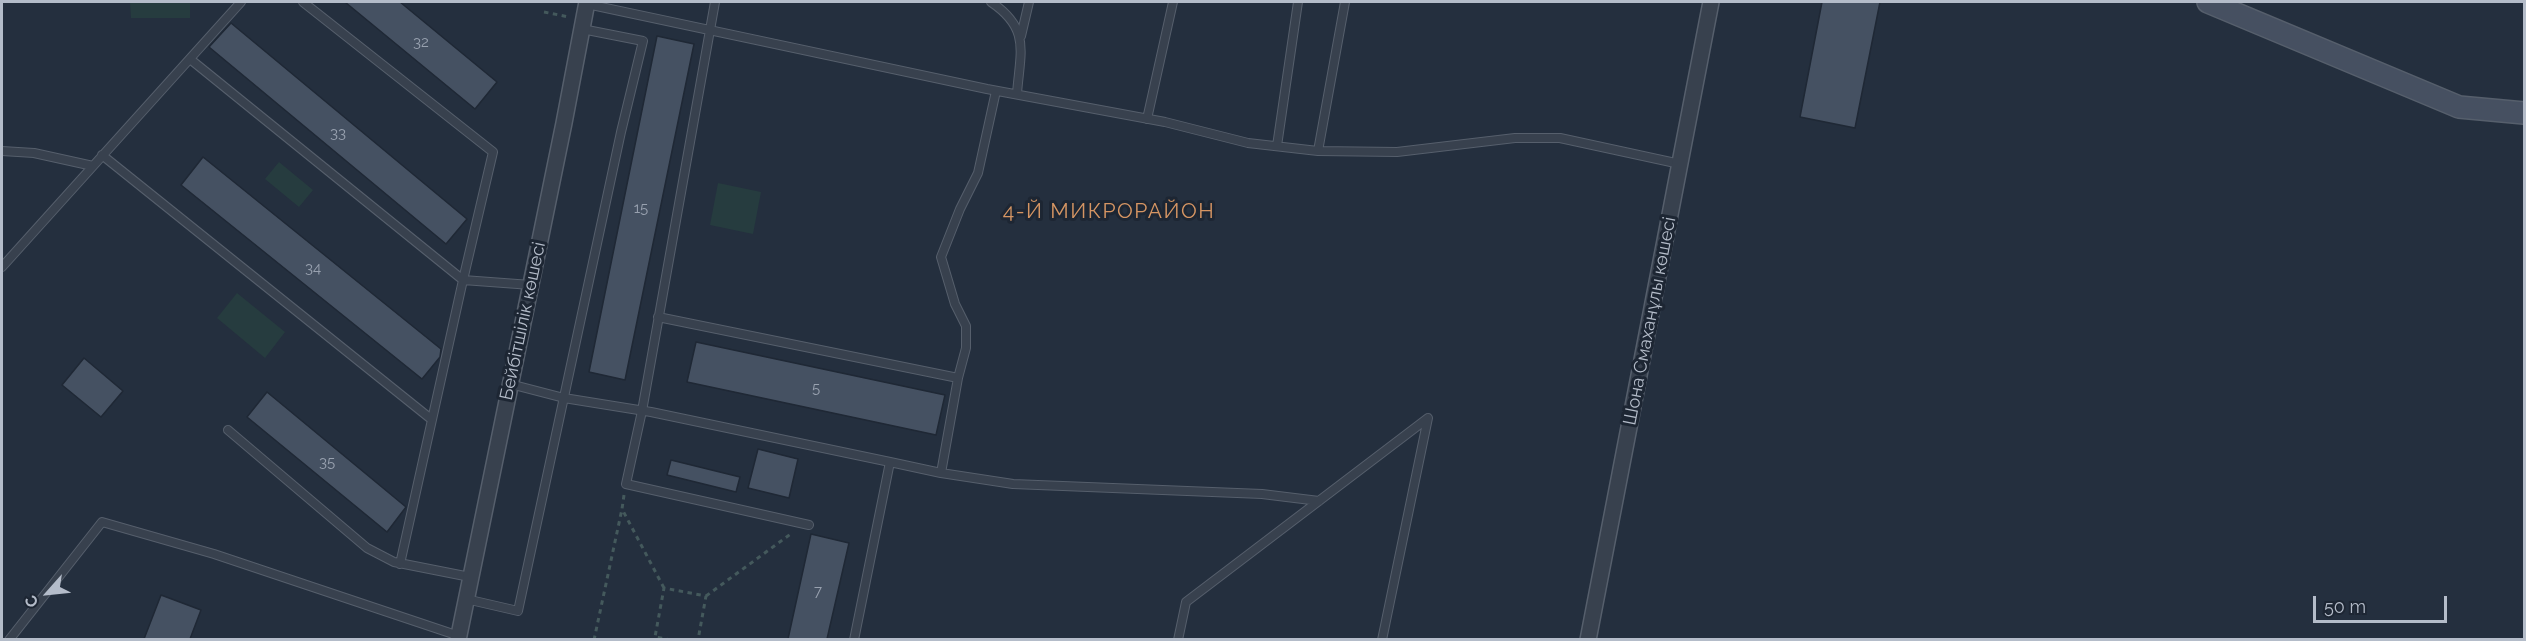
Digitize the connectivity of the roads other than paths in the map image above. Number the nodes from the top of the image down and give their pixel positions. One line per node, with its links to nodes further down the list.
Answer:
1 (242, 2): 15 (lane)
2 (303, 2): 27 (lane)
3 (715, 2): 13 (lane)
4 (991, 2): 14 (lane)
5 (1029, 2): 14 (lane)
6 (1173, 2): 19 (lane)
7 (1298, 2): 20 (lane)
8 (1345, 2): 22 (lane)
9 (1711, 2): 24 (street, Шона Смаханұлы көшесі)
10 (2208, 2): 18 (main road)
11 (587, 3): 12 (street, Бейбітшілік көшесі); 13 (lane)
12 (582, 29): 28 (street, Бейбітшілік көшесі); 32 (lane)
13 (710, 30): 16 (lane); 29 (lane)
14 (1021, 36): 17 (lane)
15 (190, 59): 23 (lane); 27 (lane)
16 (996, 91): 17 (lane); 30 (lane)
17 (1017, 94): 19 (lane)
18 (2524, 113)
19 (1147, 119): 20 (lane)
20 (1277, 146): 22 (lane)
21 (2, 151): 25 (lane)
22 (1318, 151): 24 (lane)
23 (102, 155): 25 (lane); 34 (lane)
24 (1680, 164): 48 (street, Шона Смаханұлы көшесі)
25 (93, 166): 26 (lane)
26 (2, 267)
27 (463, 280): 28 (lane); 34 (lane)
28 (531, 285): 31 (street, Бейбітшілік көшесі)
29 (658, 317): 30 (lane); 33 (lane)
30 (958, 378): 37 (lane)
31 (510, 384): 32 (lane); 41 (street, Бейбітшілік көшесі)
32 (564, 398): 33 (lane); 42 (lane)
33 (642, 411): 36 (lane); 39 (lane)
34 (431, 419): 40 (lane)
35 (228, 430): 40 (lane)
36 (890, 462): 37 (lane); 45 (lane)
37 (941, 473): 38 (lane)
38 (1319, 501): 46 (lane); 47 (lane)
39 (809, 525)
40 (400, 564): 41 (lane)
41 (470, 577): 42 (street, Бейбітшілік көшесі)
42 (466, 599): 43 (street, Бейбітшілік көшесі)
43 (458, 638): 44 (lane)
44 (9, 639)
45 (854, 639)
46 (1178, 639)
47 (1382, 639)
48 (1588, 639)

